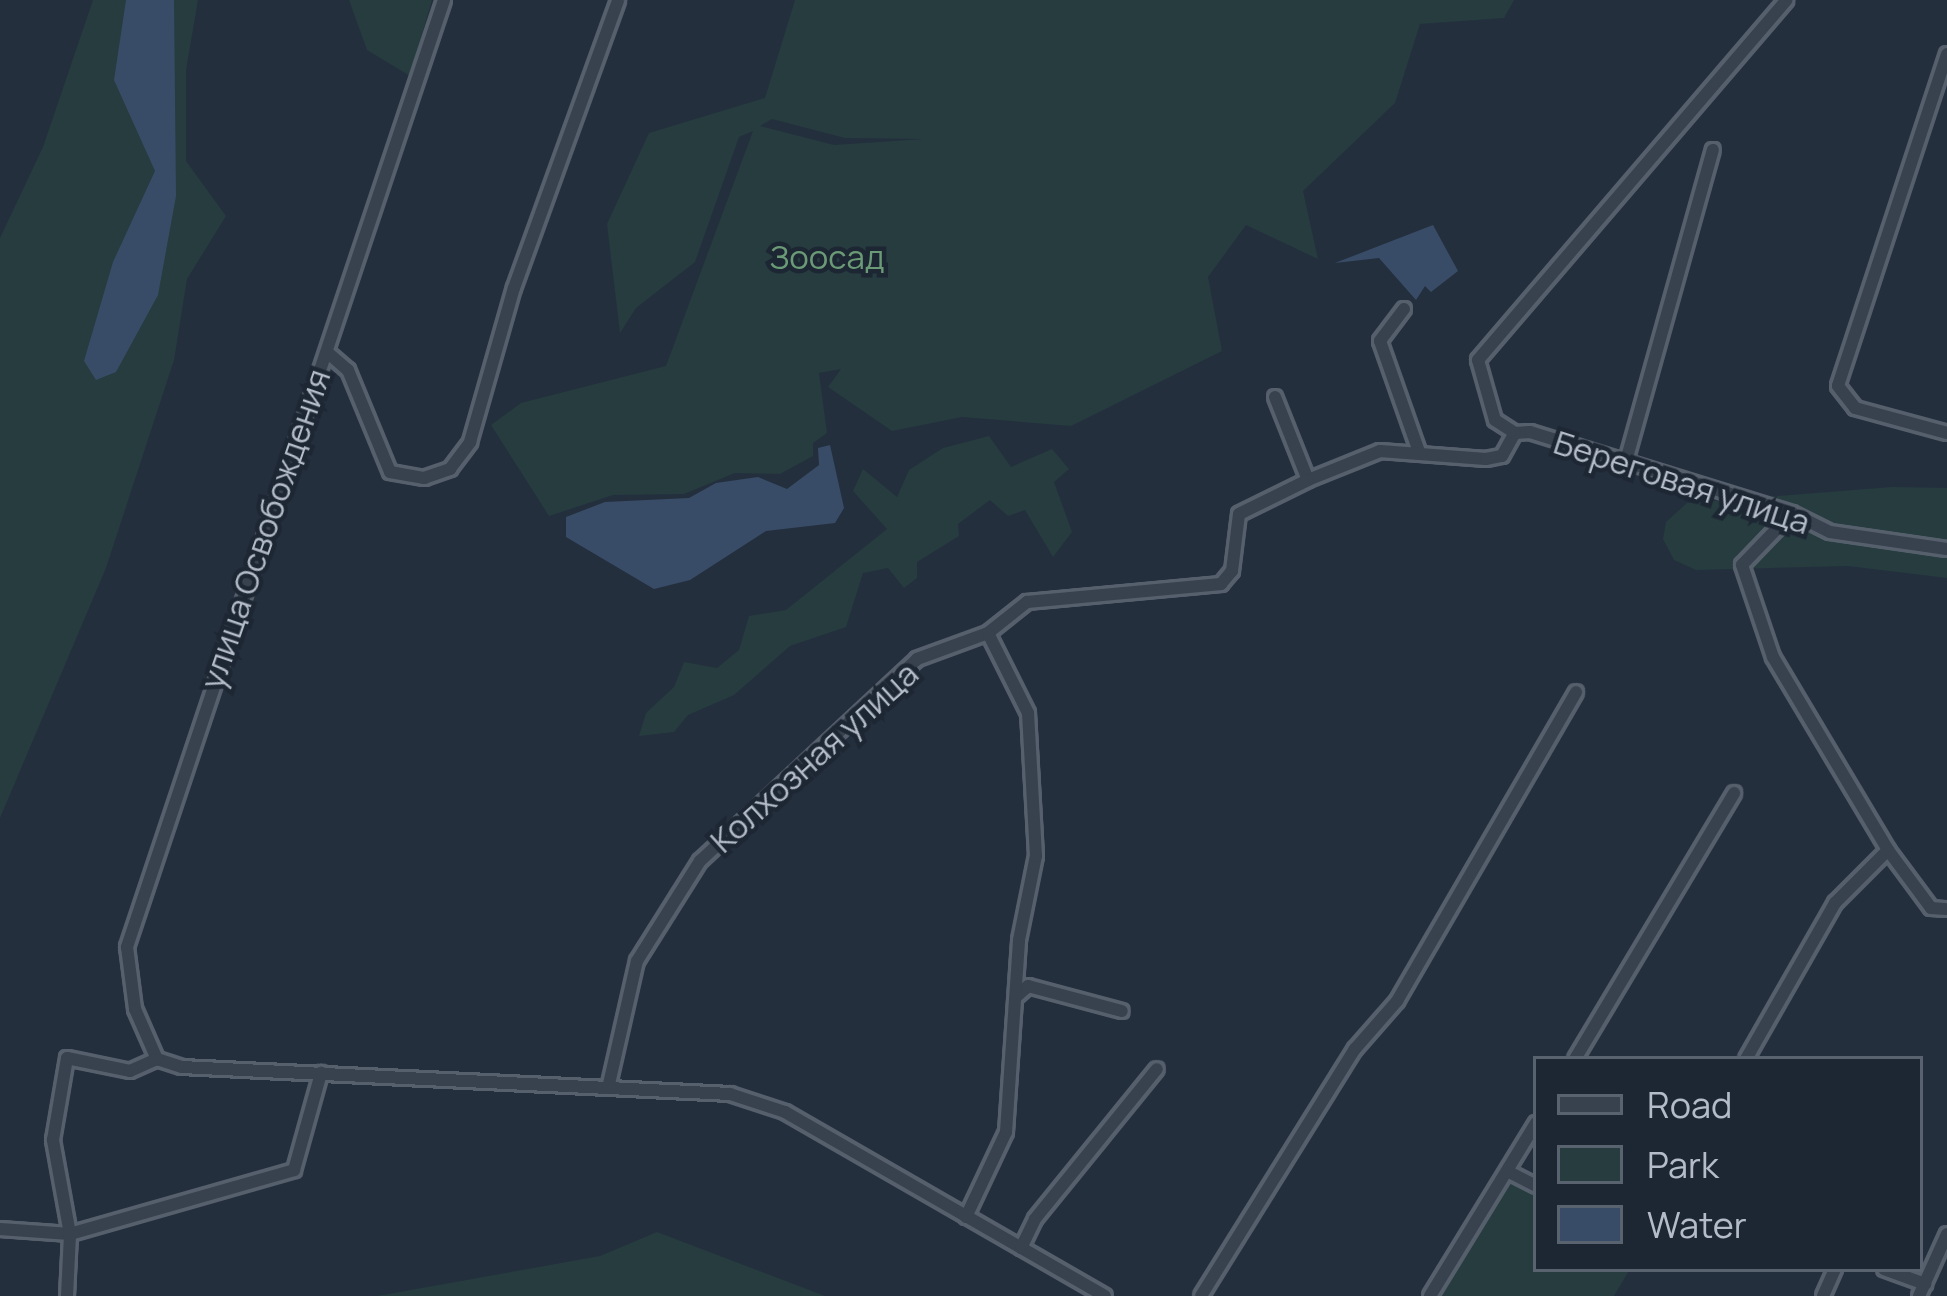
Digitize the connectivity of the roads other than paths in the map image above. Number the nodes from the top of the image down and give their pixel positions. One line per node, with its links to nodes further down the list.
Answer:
1 (444, 0): 7 (street, улица Освобождения)
2 (618, 0): 7 (street)
3 (1787, 0): 9 (street)
4 (1947, 53): 10 (street)
5 (1713, 150): 12 (street)
6 (1404, 309): 11 (street)
7 (327, 352): 25 (street, улица Освобождения)
8 (1275, 397): 13 (street)
9 (1515, 433): 11 (street, Береговая улица); 12 (street, Береговая улица)
10 (1947, 433)
11 (1419, 452): 13 (street, Береговая улица)
12 (1626, 460): 14 (street, Береговая улица)
13 (1308, 479): 16 (street, Колхозная улица)
14 (1792, 513): 15 (street, Береговая улица); 19 (street)
15 (1947, 549)
16 (988, 633): 21 (street); 28 (street, Колхозная улица)
17 (1576, 692): 41 (street)
18 (1734, 793): 23 (street)
19 (1888, 850): 20 (street); 24 (street)
20 (1947, 910)
21 (1017, 996): 22 (street); 32 (street)
22 (1122, 1011)
23 (1577, 1056)
24 (1748, 1056)
25 (157, 1059): 27 (street); 34 (street)
26 (1157, 1069): 36 (street)
27 (321, 1073): 28 (street); 34 (street)
28 (609, 1084): 32 (street)
29 (1533, 1128): 30 (street)
30 (1507, 1171): 31 (street); 42 (street)
31 (1533, 1184)
32 (966, 1217): 36 (street)
33 (0, 1229): 34 (street)
34 (70, 1234): 39 (street)
35 (1947, 1234): 38 (street)
36 (1021, 1248): 40 (street)
37 (1889, 1272): 38 (street)
38 (1922, 1290)
39 (67, 1296)
40 (1105, 1296)
41 (1201, 1296)
42 (1430, 1296)

